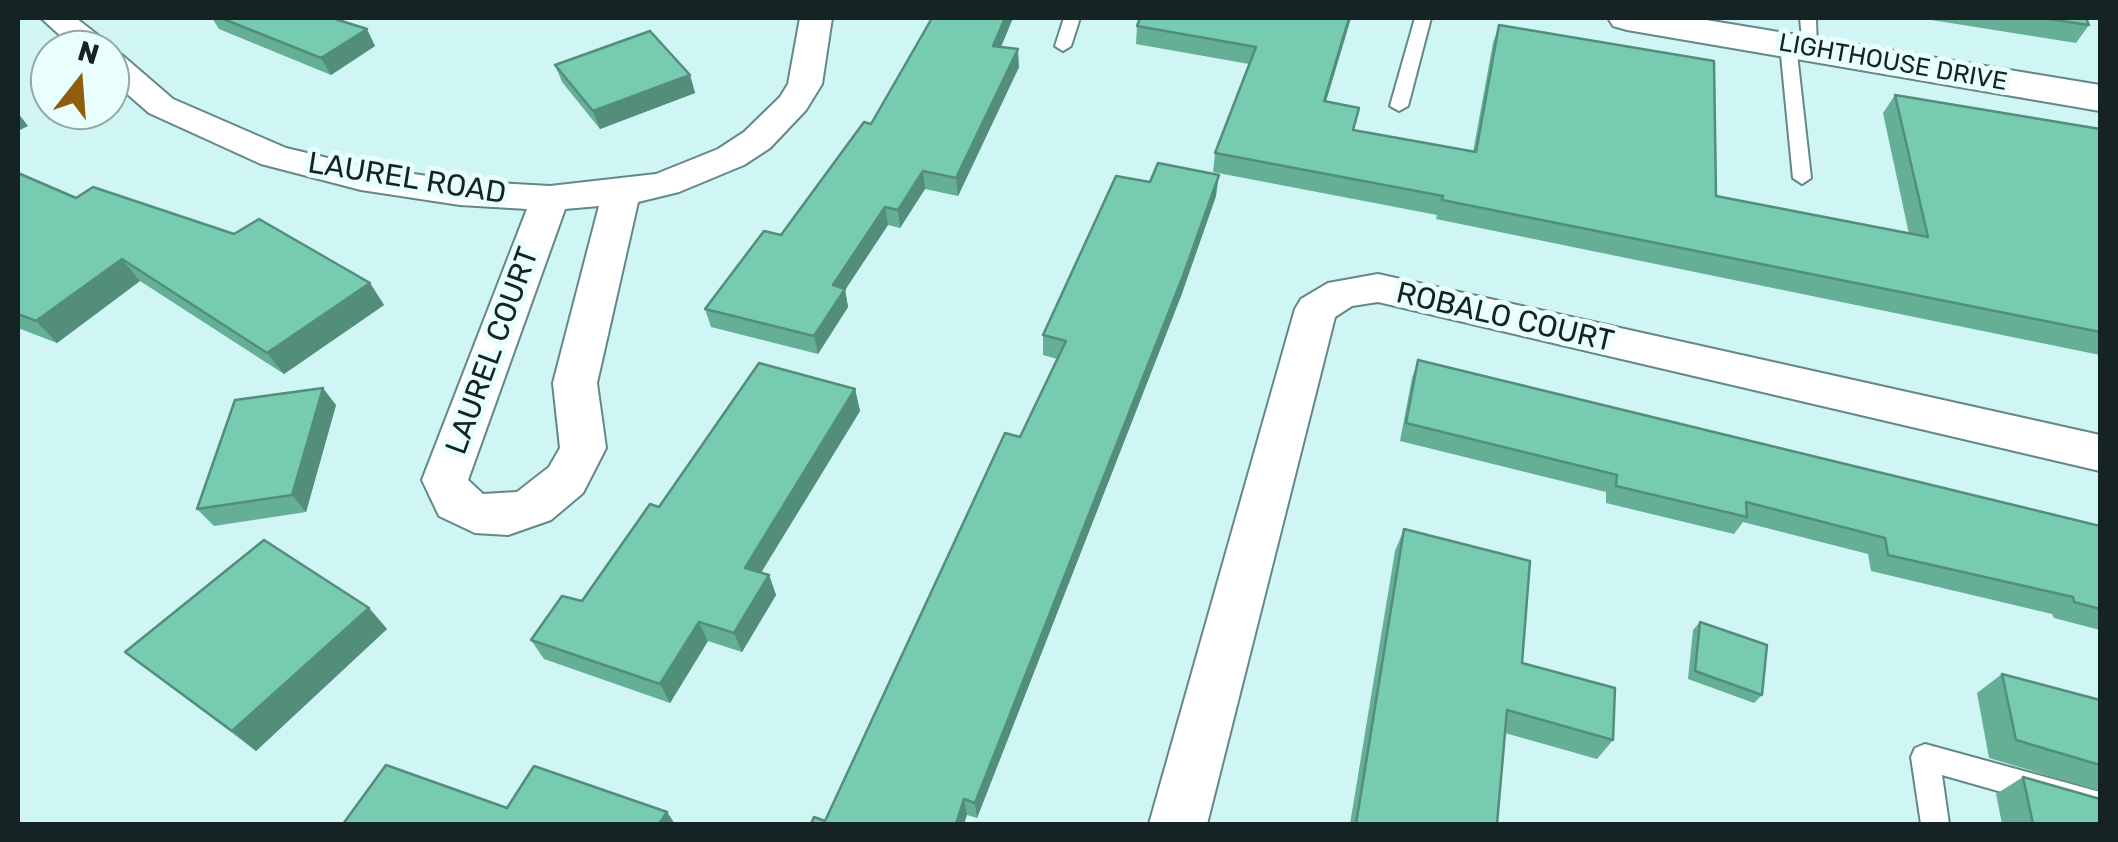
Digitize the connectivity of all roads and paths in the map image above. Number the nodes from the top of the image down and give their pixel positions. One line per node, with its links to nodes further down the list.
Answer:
1 (816, 18): 11 (street, LAUREL ROAD)
2 (1072, 18): 6 (lane)
3 (1423, 18): 9 (lane)
4 (1626, 18): 5 (street, LIGHTHOUSE DRIVE)
5 (1802, 37): 8 (street, LIGHTHOUSE DRIVE); 10 (lane)
6 (1063, 46)
7 (130, 79): 12 (street, LAUREL ROAD)
8 (2100, 98)
9 (1399, 106)
10 (1802, 178)
11 (620, 193): 12 (street, LAUREL ROAD); 12 (street, LAUREL COURT)
12 (550, 198)
13 (2100, 454): 15 (street, ROBALO COURT)
14 (2100, 806): 16 (lane)
15 (1178, 824)
16 (1935, 824)

